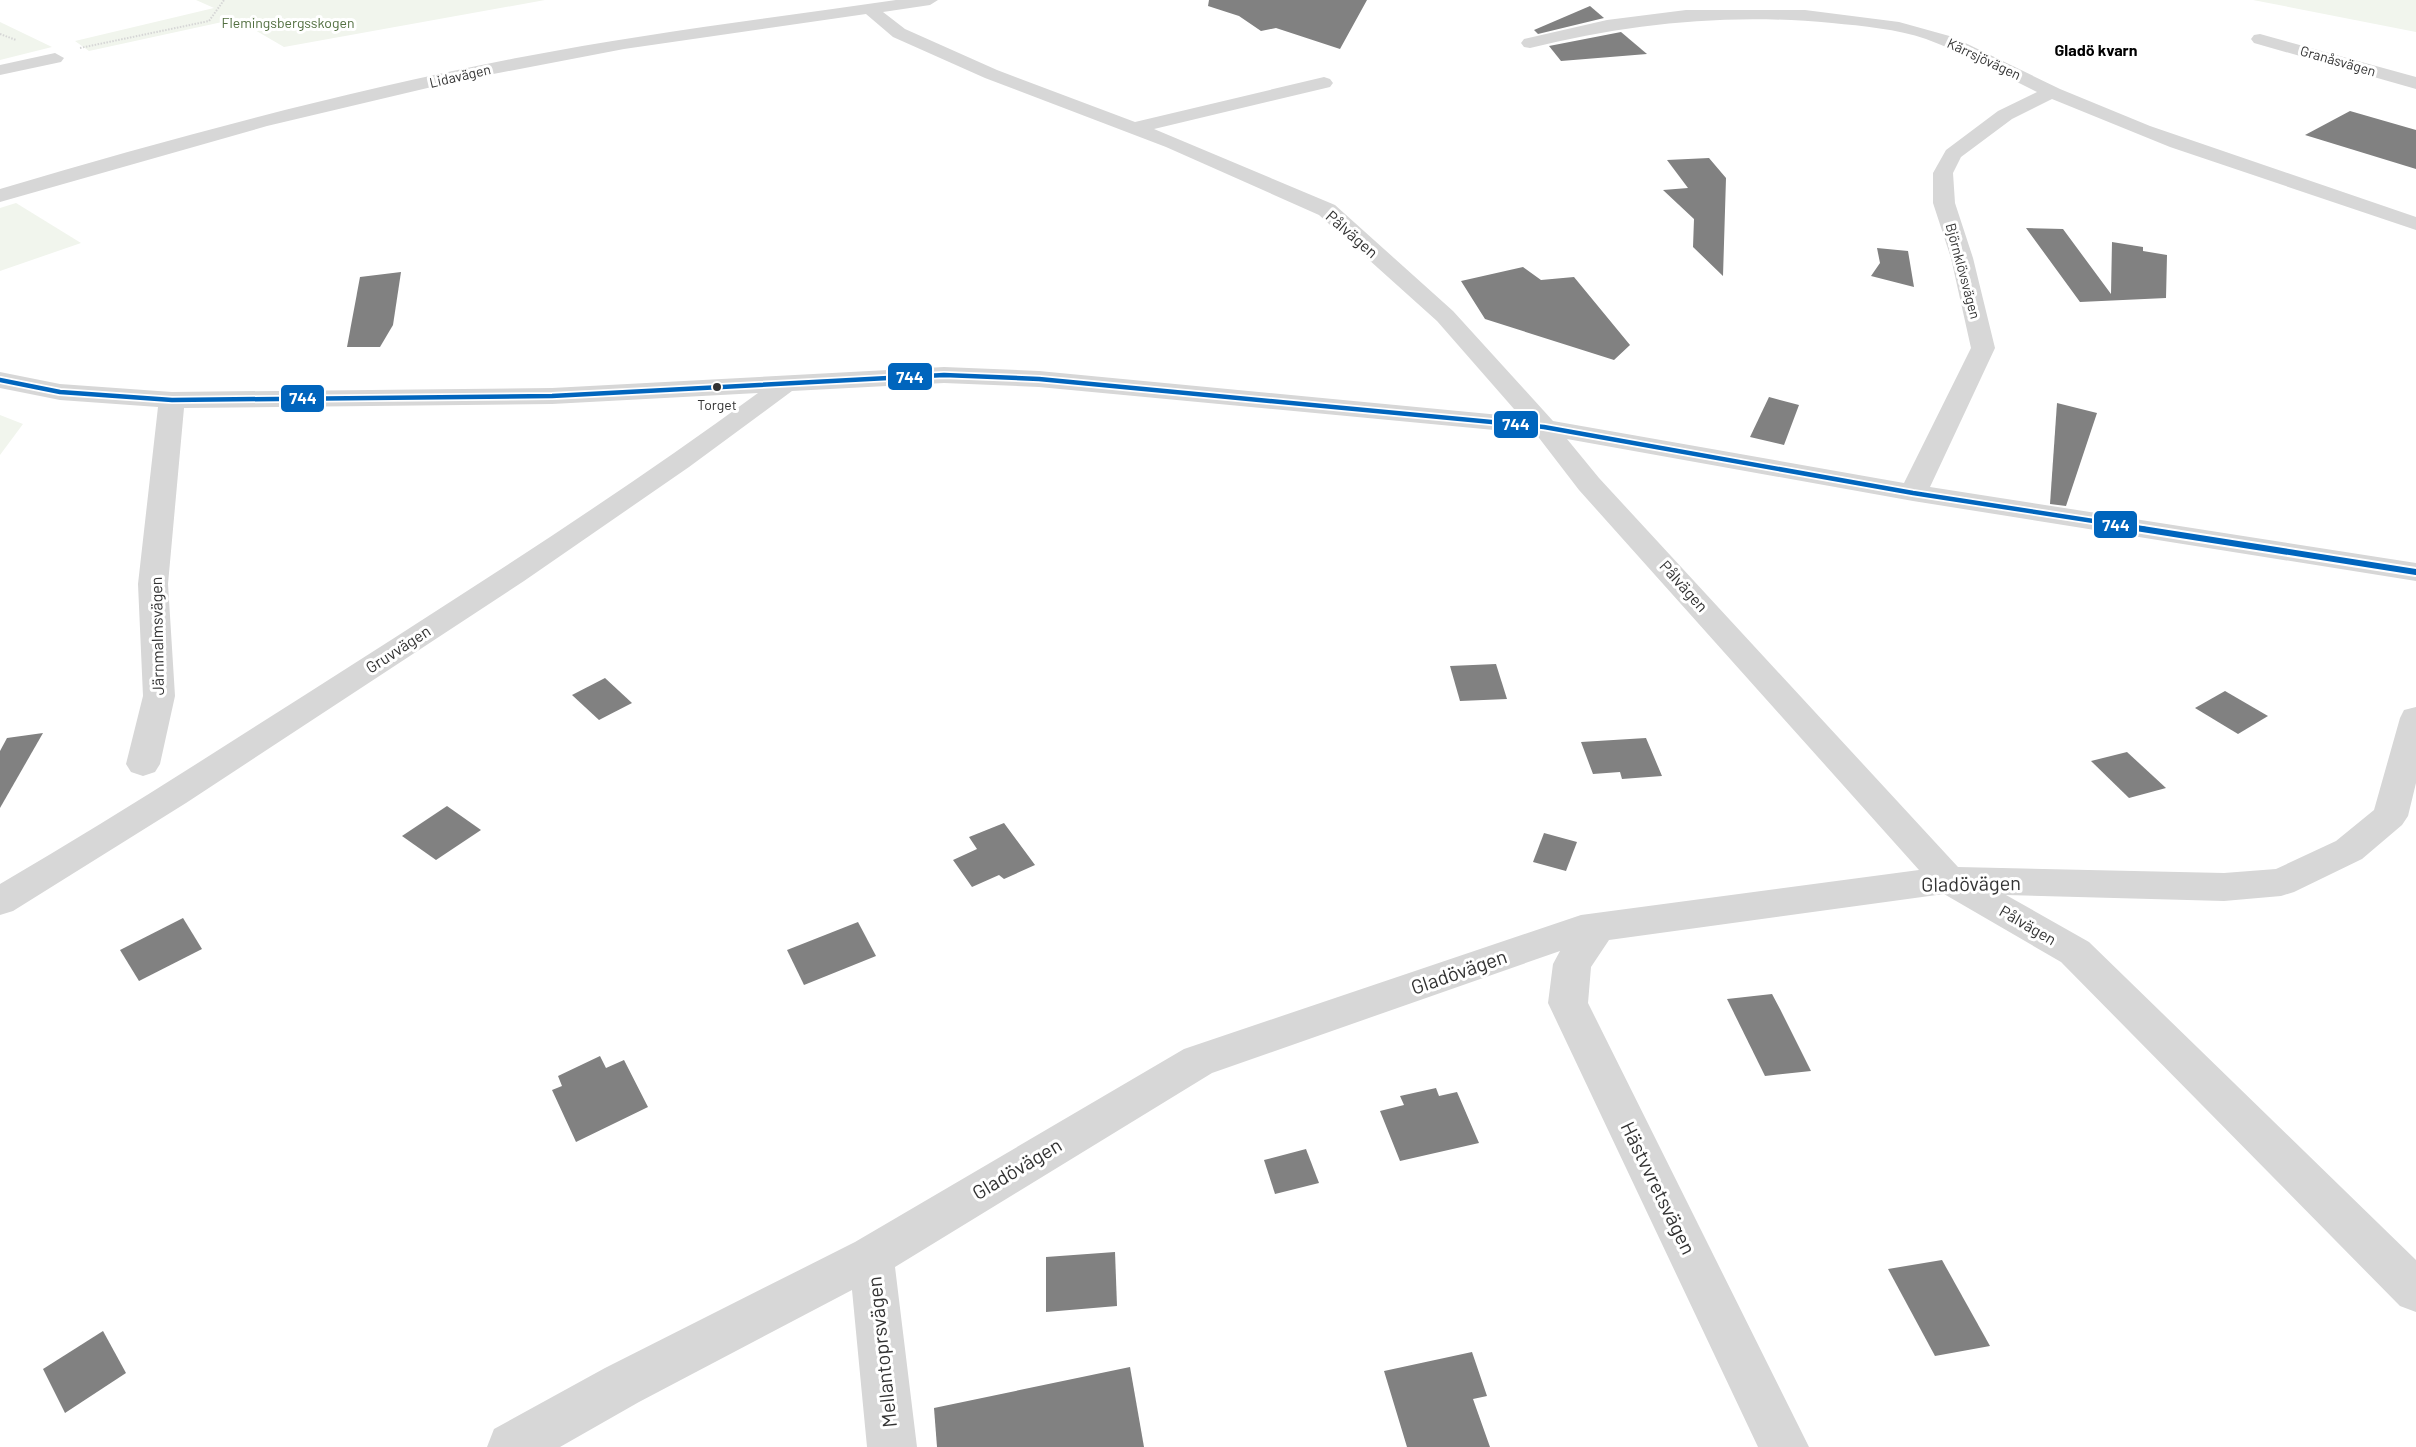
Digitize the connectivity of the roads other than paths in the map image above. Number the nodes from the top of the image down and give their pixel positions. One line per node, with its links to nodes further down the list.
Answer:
1 (930, 0): 2 (street, Lidavägen)
2 (870, 9): 10 (street, Pålvägen); 11 (street, Lidavägen)
3 (2260, 39): 8 (street, Granåsvägen)
4 (1530, 43): 9 (street, Kärrsjövägen)
5 (48, 54): 6 (street)
6 (0, 70)
7 (1324, 83): 10 (street)
8 (2416, 83)
9 (2052, 92): 12 (street, Kärrsjövägen); 17 (street, Björnklövsvägen)
10 (1136, 128): 16 (street, Pålvägen)
11 (0, 196)
12 (2416, 224)
13 (0, 380): 15 (street)
14 (788, 382): 15 (street); 16 (street); 22 (street, Gruvvägen)
15 (172, 400): 20 (street, Järnmalmsvägen)
16 (1544, 427): 17 (street); 21 (street, Pålvägen)
17 (1913, 493): 18 (street)
18 (2416, 572)
19 (2416, 718): 21 (street, Gladövägen)
20 (143, 764)
21 (1948, 880): 23 (street, Gladövägen); 25 (street, Pålvägen)
22 (0, 901)
23 (1596, 929): 24 (street, Gladövägen); 28 (street, Hästvvretsvägen)
24 (871, 1257): 26 (street, Gladövägen); 27 (street, Mellantoprsvägen)
25 (2416, 1291)
26 (512, 1447)
27 (892, 1447)
28 (1784, 1447)

